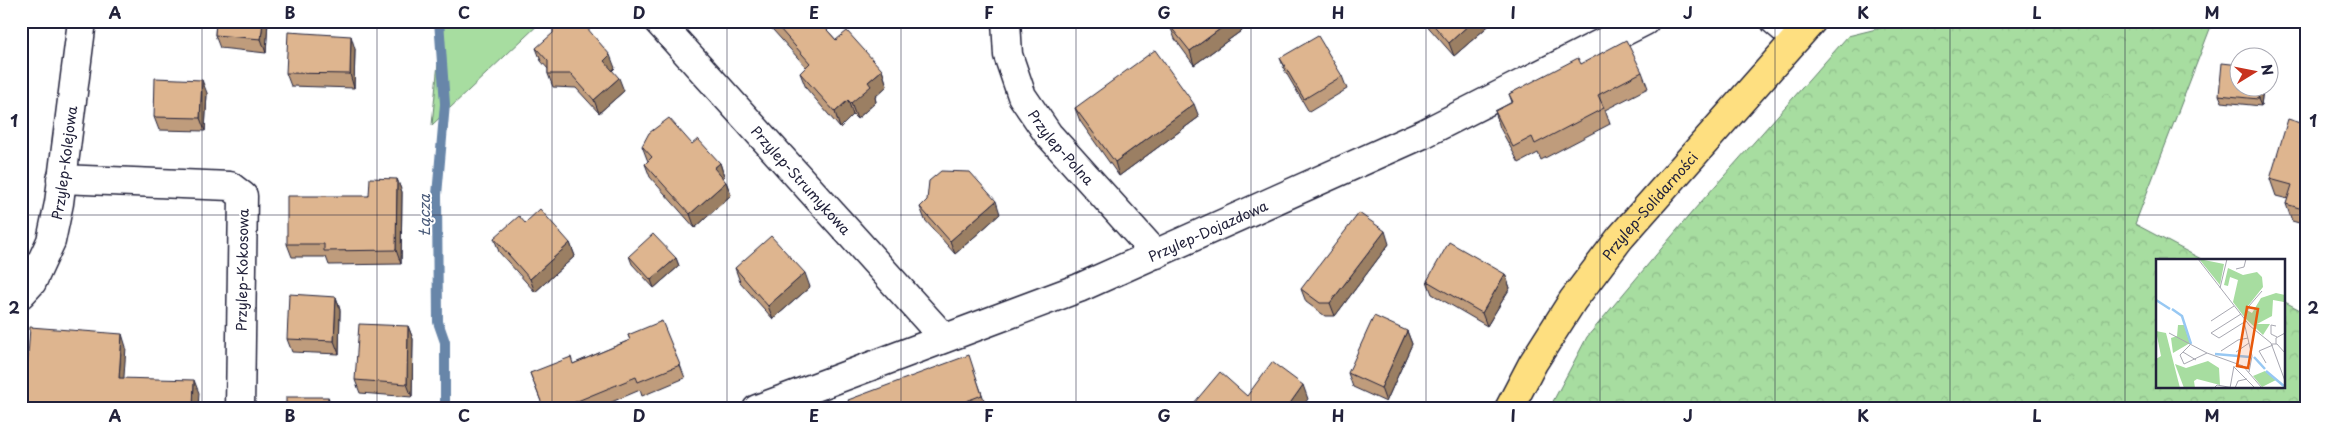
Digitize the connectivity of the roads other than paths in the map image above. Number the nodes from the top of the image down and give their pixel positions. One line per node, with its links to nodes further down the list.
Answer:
1 (82, 21): 7 (street, Przylep-Kolejowa)
2 (658, 21): 10 (street, Przylep-Strumykowa)
3 (1006, 21): 8 (street, Przylep-Polna)
4 (1646, 21): 8 (street, Przylep-Dojazdowa)
5 (1775, 21): 6 (street)
6 (1804, 30): 13 (main road, Przylep-Solidarności)
7 (61, 179): 9 (street, Przylep-Kolejowa); 11 (street, Przylep-Kokosowa)
8 (1156, 254): 10 (street, Przylep-Dojazdowa)
9 (21, 294)
10 (944, 338): 12 (street, Przylep-Dojazdowa)
11 (240, 409)
12 (757, 409)
13 (1509, 409)

